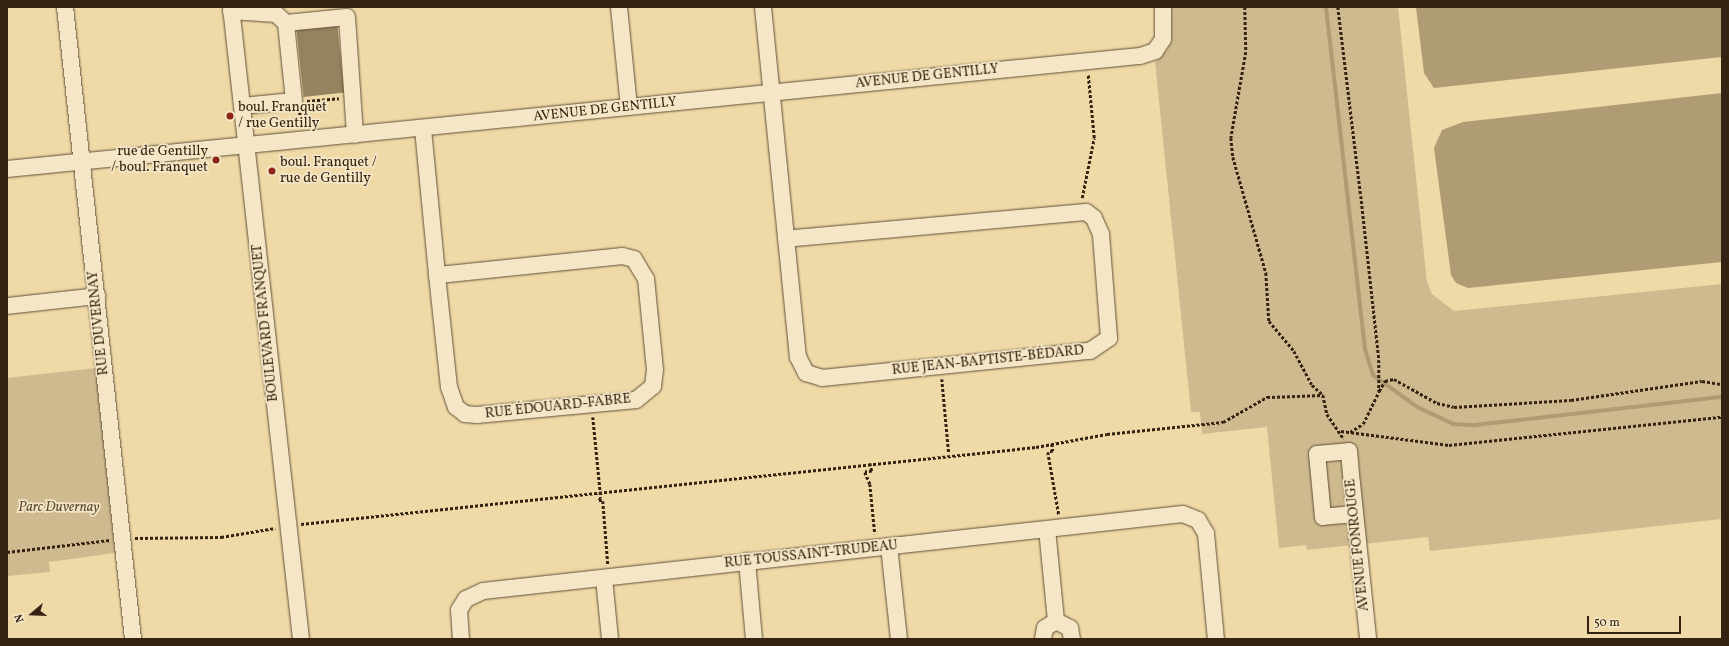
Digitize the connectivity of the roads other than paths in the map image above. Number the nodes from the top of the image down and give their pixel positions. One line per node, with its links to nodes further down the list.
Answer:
1 (65, 7): 13 (street, RUE DUVERNAY)
2 (619, 7): 9 (street)
3 (764, 7): 7 (street, RUE JEAN-BAPTISTE-BÉDARD)
4 (1163, 7): 7 (street, AVENUE DE GENTILLY)
5 (243, 9): 6 (street); 8 (street, BOULEVARD FRANQUET); 12 (street, BOULEVARD FRANQUET)
6 (286, 23): 8 (street); 11 (street)
7 (772, 92): 9 (street, AVENUE DE GENTILLY); 15 (street, RUE JEAN-BAPTISTE-BÉDARD)
8 (252, 105): 12 (street, BOULEVARD FRANQUET)
9 (629, 107): 10 (street, AVENUE DE GENTILLY)
10 (423, 128): 11 (street, AVENUE DE GENTILLY); 16 (street, RUE ÉDOUARD-FABRE)
11 (354, 135): 12 (street, AVENUE DE GENTILLY)
12 (251, 145): 13 (street, AVENUE DE GENTILLY); 26 (street, BOULEVARD FRANQUET); 27 (street, BOULEVARD FRANQUET)
13 (82, 161): 14 (street, AVENUE DE GENTILLY); 17 (street, RUE DUVERNAY)
14 (7, 169)
15 (786, 239): 15 (street, RUE JEAN-BAPTISTE-BÉDARD)
16 (437, 274): 16 (street, RUE ÉDOUARD-FABRE)
17 (97, 296): 18 (street); 25 (street, RUE DUVERNAY)
18 (7, 306)
19 (1355, 514): 19 (street, AVENUE FONROUGE); 35 (street, AVENUE FONROUGE)
20 (1047, 529): 21 (street, RUE TOUSSAINT-TRUDEAU); 24 (street); 34 (street, RUE TOUSSAINT-TRUDEAU)
21 (889, 546): 22 (street, RUE TOUSSAINT-TRUDEAU); 31 (street)
22 (747, 561): 23 (street, RUE TOUSSAINT-TRUDEAU); 30 (street)
23 (606, 573): 28 (street, RUE TOUSSAINT-TRUDEAU); 29 (street)
24 (1056, 621): 32 (street); 33 (street)
25 (133, 639)
26 (301, 639)
27 (310, 639)
28 (461, 639)
29 (610, 639)
30 (754, 639)
31 (899, 639)
32 (1043, 639)
33 (1072, 639)
34 (1216, 639)
35 (1368, 639)

